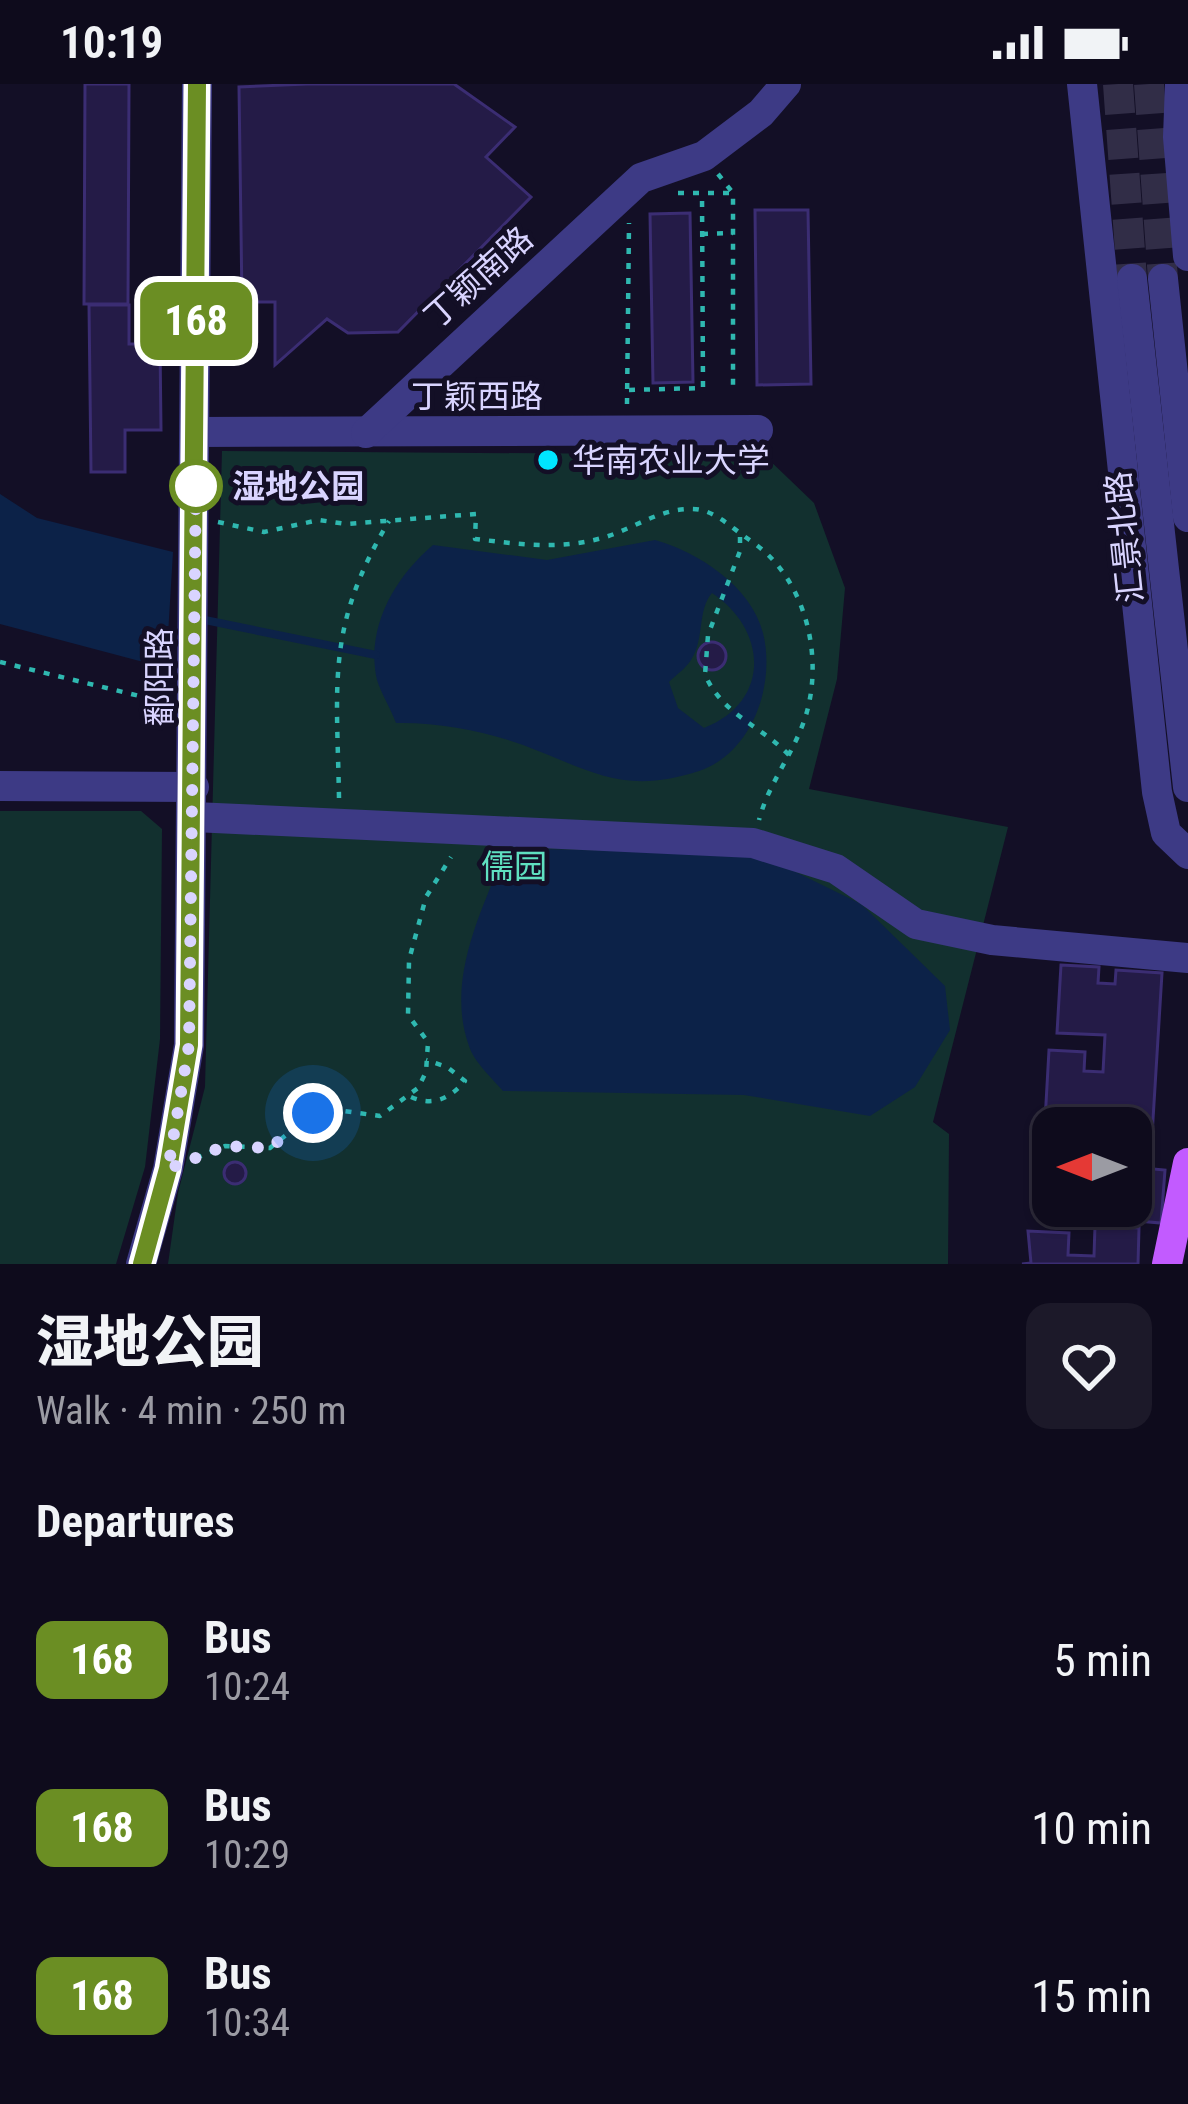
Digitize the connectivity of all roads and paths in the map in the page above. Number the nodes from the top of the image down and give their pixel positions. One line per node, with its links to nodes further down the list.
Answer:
1 (197, 84): 14 (street, 鄱阳路)
2 (786, 84): 16 (street, 丁颖南路)
3 (1082, 84): 31 (street)
4 (1180, 84): 10 (street)
5 (669, 193): 6 (path)
6 (702, 193): 8 (path); 9 (path)
7 (642, 213): 12 (path)
8 (733, 233): 9 (path); 11 (path)
9 (702, 234): 12 (path)
10 (1188, 256)
11 (733, 386)
12 (629, 390): 15 (path)
13 (758, 430): 15 (street, 丁颖西路)
14 (196, 431): 16 (street, 丁颖西路); 19 (street, 鄱阳路)
15 (623, 431): 16 (street, 丁颖西路)
16 (366, 433)
17 (1188, 517): 26 (street, 汇景北路)
18 (388, 521): 19 (path); 20 (path); 28 (path)
19 (196, 526): 22 (street, 鄱阳路)
20 (740, 534): 23 (path); 23 (path)
21 (0, 662): 22 (path)
22 (194, 710): 27 (street, 鄱阳路)
23 (789, 755): 30 (path)
24 (0, 768): 27 (street)
25 (0, 786): 27 (street)
26 (1188, 787)
27 (194, 791): 28 (street); 36 (street, 鄱阳路)
28 (343, 824): 29 (street)
29 (472, 831): 30 (street); 33 (path)
30 (753, 843): 32 (street)
31 (1188, 854)
32 (1188, 958)
33 (425, 1060): 34 (path); 34 (path)
34 (411, 1097): 36 (path)
35 (1188, 1163): 38 (main road)
36 (168, 1169): 37 (street, 鄱阳路)
37 (142, 1264)
38 (1167, 1264)

